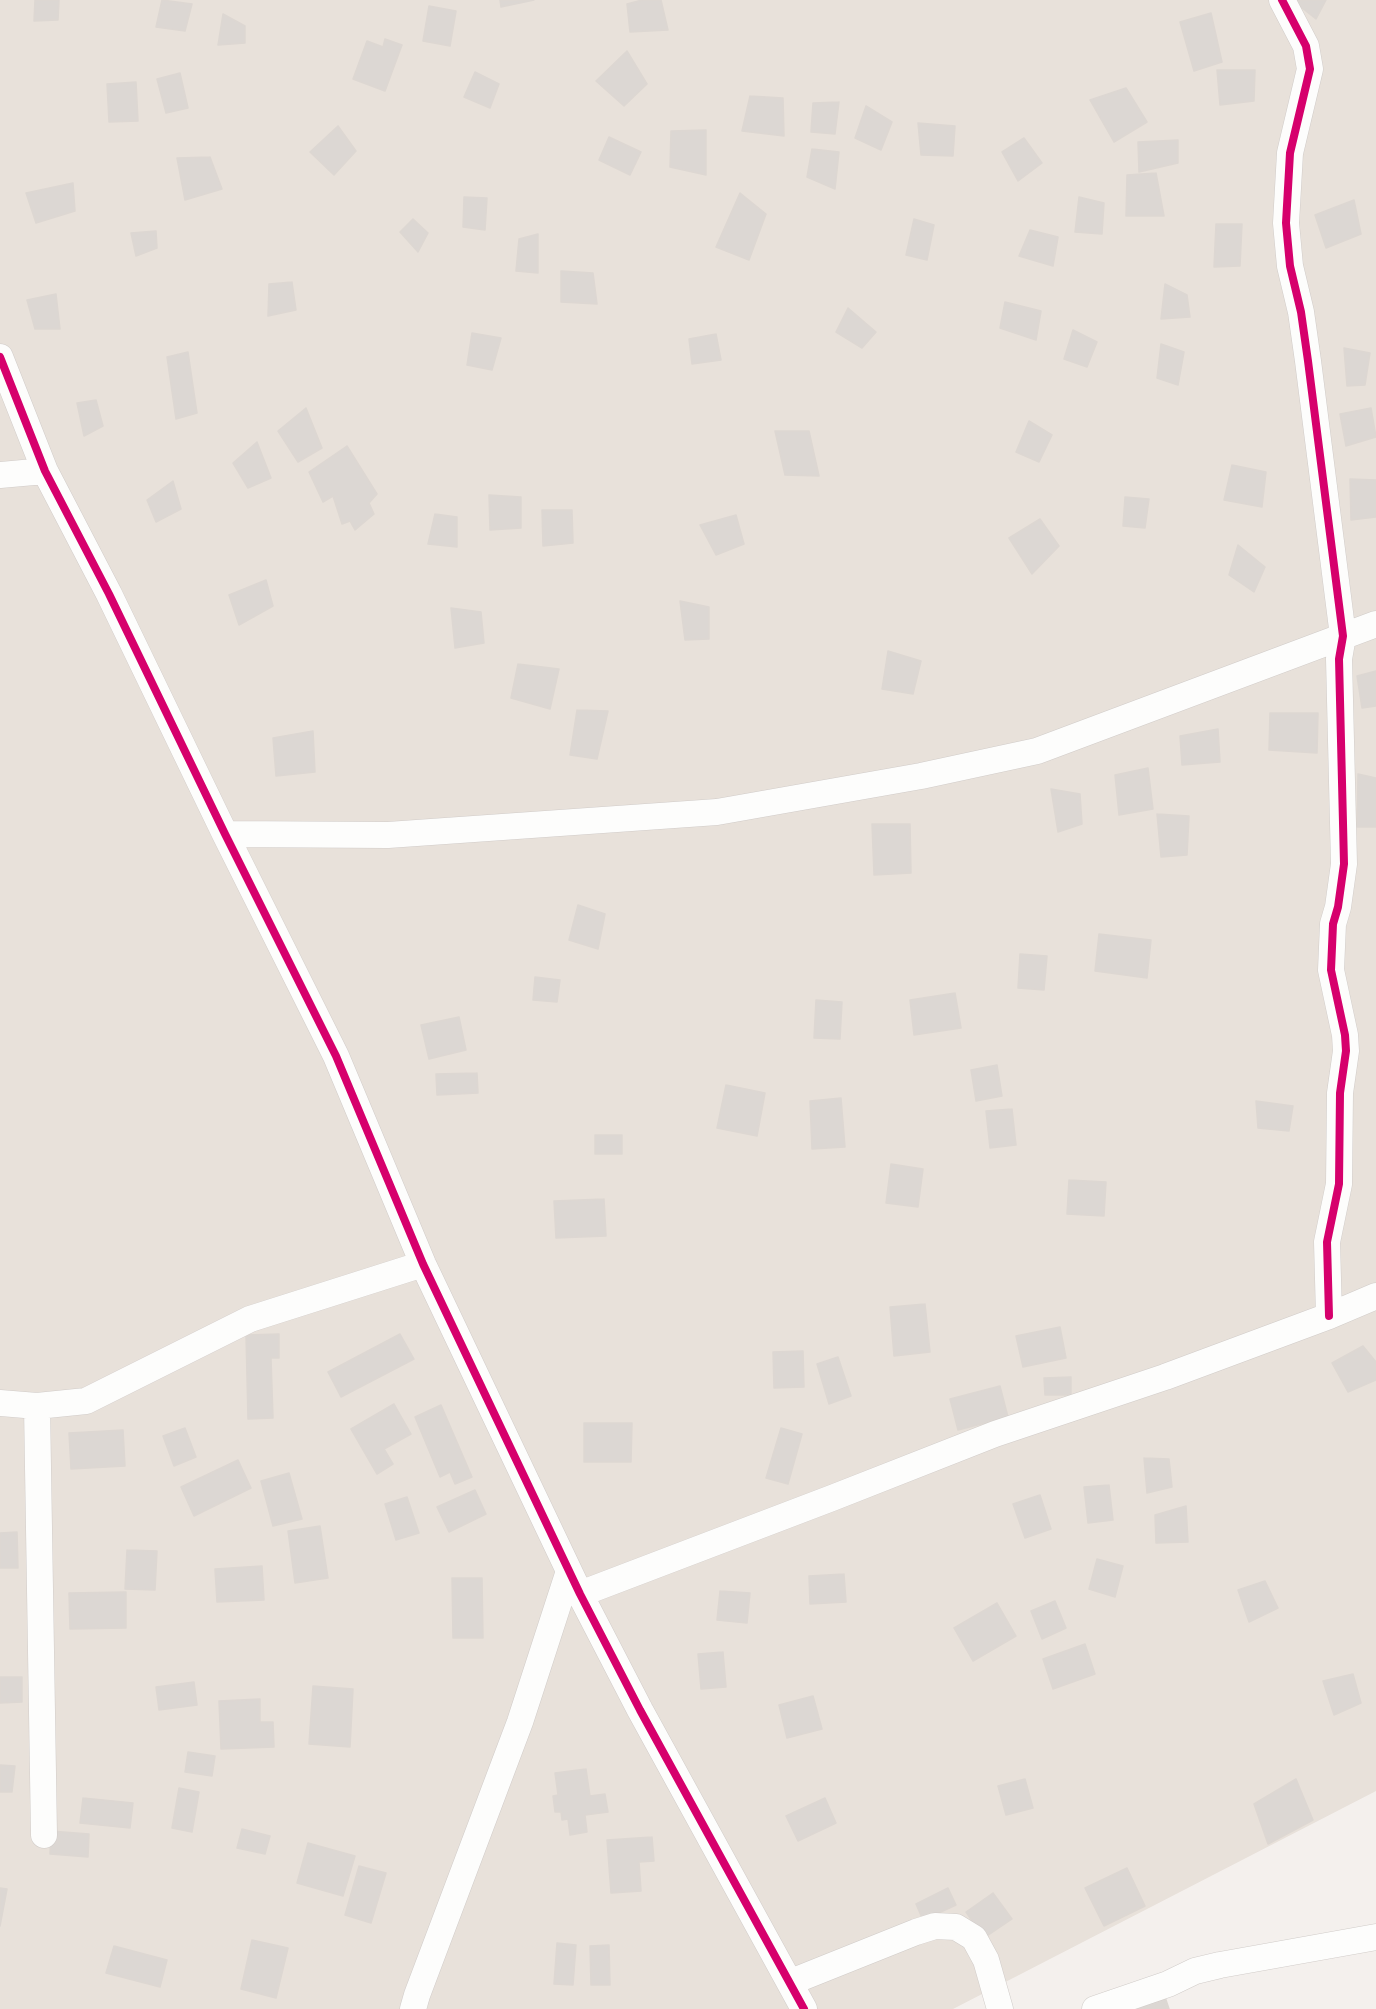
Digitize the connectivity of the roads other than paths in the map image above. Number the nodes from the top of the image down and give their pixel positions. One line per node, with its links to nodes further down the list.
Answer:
1 (1282, 0): 6 (street)
2 (0, 357): 3 (street)
3 (45, 471): 4 (street); 7 (street)
4 (0, 475)
5 (1376, 624): 6 (street)
6 (1343, 636): 7 (street); 10 (street)
7 (225, 834): 8 (street)
8 (423, 1264): 12 (street); 13 (street)
9 (1376, 1296): 10 (street)
10 (1329, 1316): 13 (street)
11 (0, 1403): 12 (street)
12 (37, 1406): 14 (street)
13 (575, 1582): 16 (street); 17 (street)
14 (44, 1835)
15 (1376, 1936): 20 (street)
16 (791, 1982): 18 (street); 19 (street)
17 (413, 2009)
18 (804, 2009)
19 (1000, 2009)
20 (1095, 2009)

